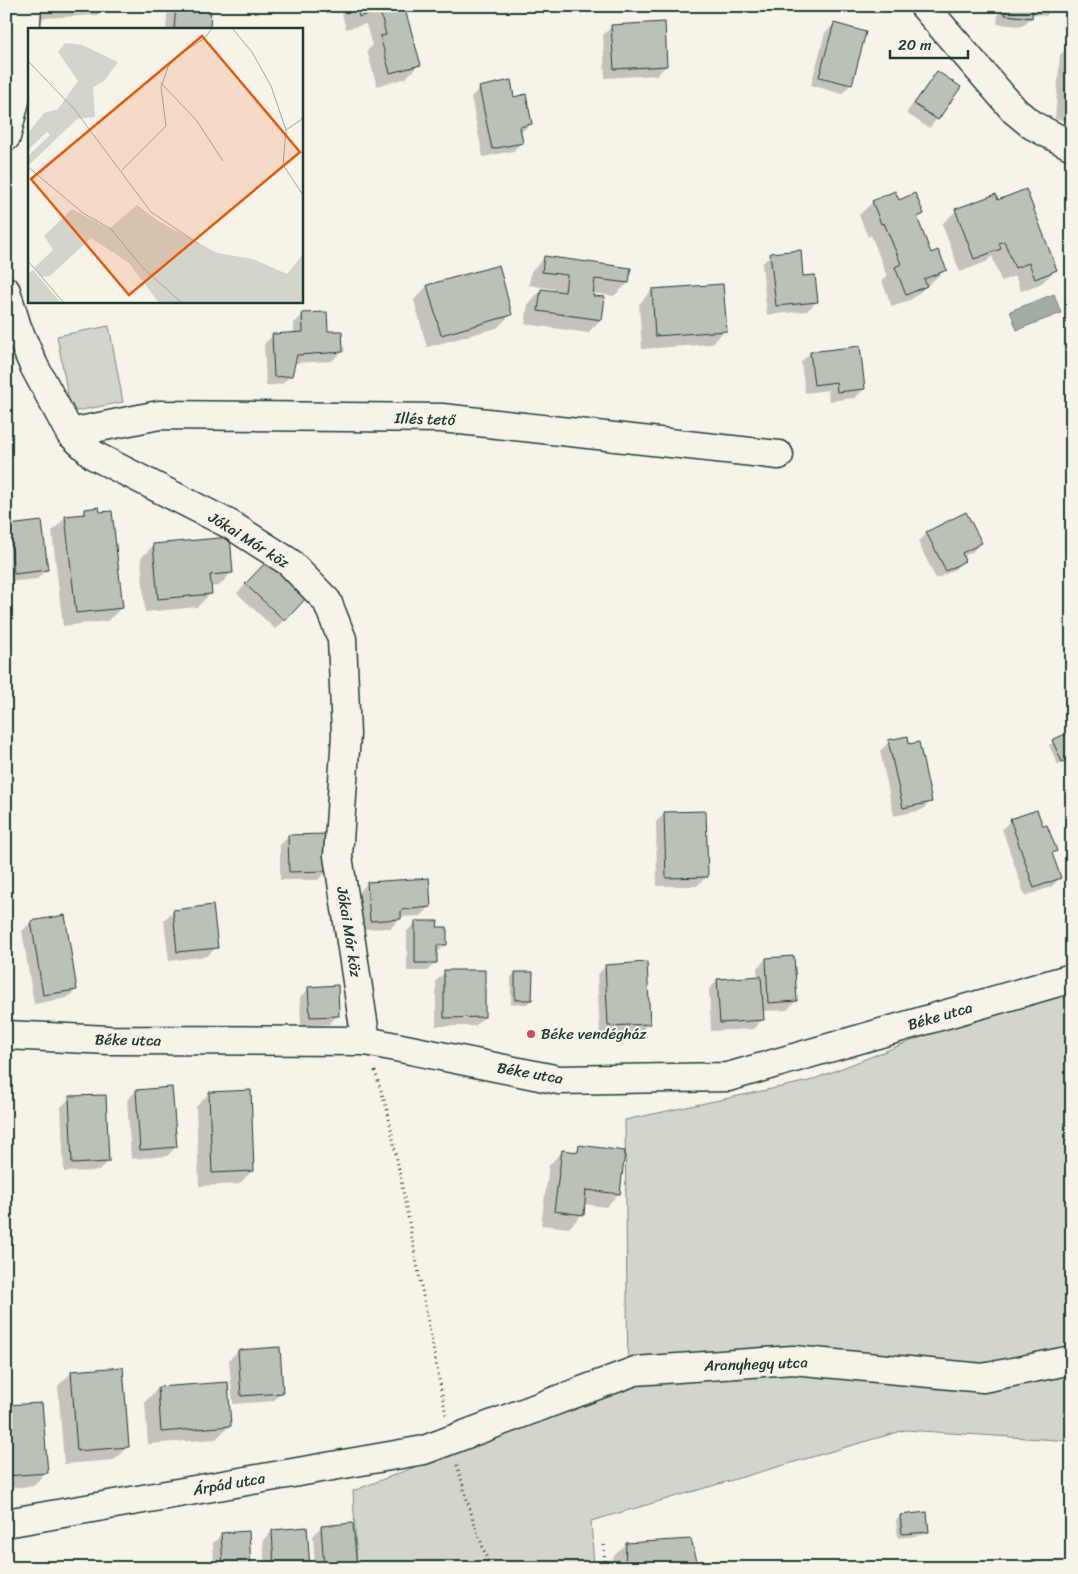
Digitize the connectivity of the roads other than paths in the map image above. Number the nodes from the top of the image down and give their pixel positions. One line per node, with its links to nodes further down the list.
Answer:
1 (27, 6): 3 (street)
2 (924, 6): 4 (street)
3 (6, 137)
4 (1072, 146)
5 (6, 291): 6 (street, Jókai Mór köz)
6 (70, 432): 7 (street, Illés tető); 10 (street, Jókai Mór köz)
7 (779, 455)
8 (1072, 978): 10 (street, Béke utca)
9 (6, 1035): 10 (street, Béke utca)
10 (366, 1042)
11 (1072, 1360): 12 (street, Aranyhegy utca)
12 (450, 1440): 13 (street, Árpád utca)
13 (6, 1523)

